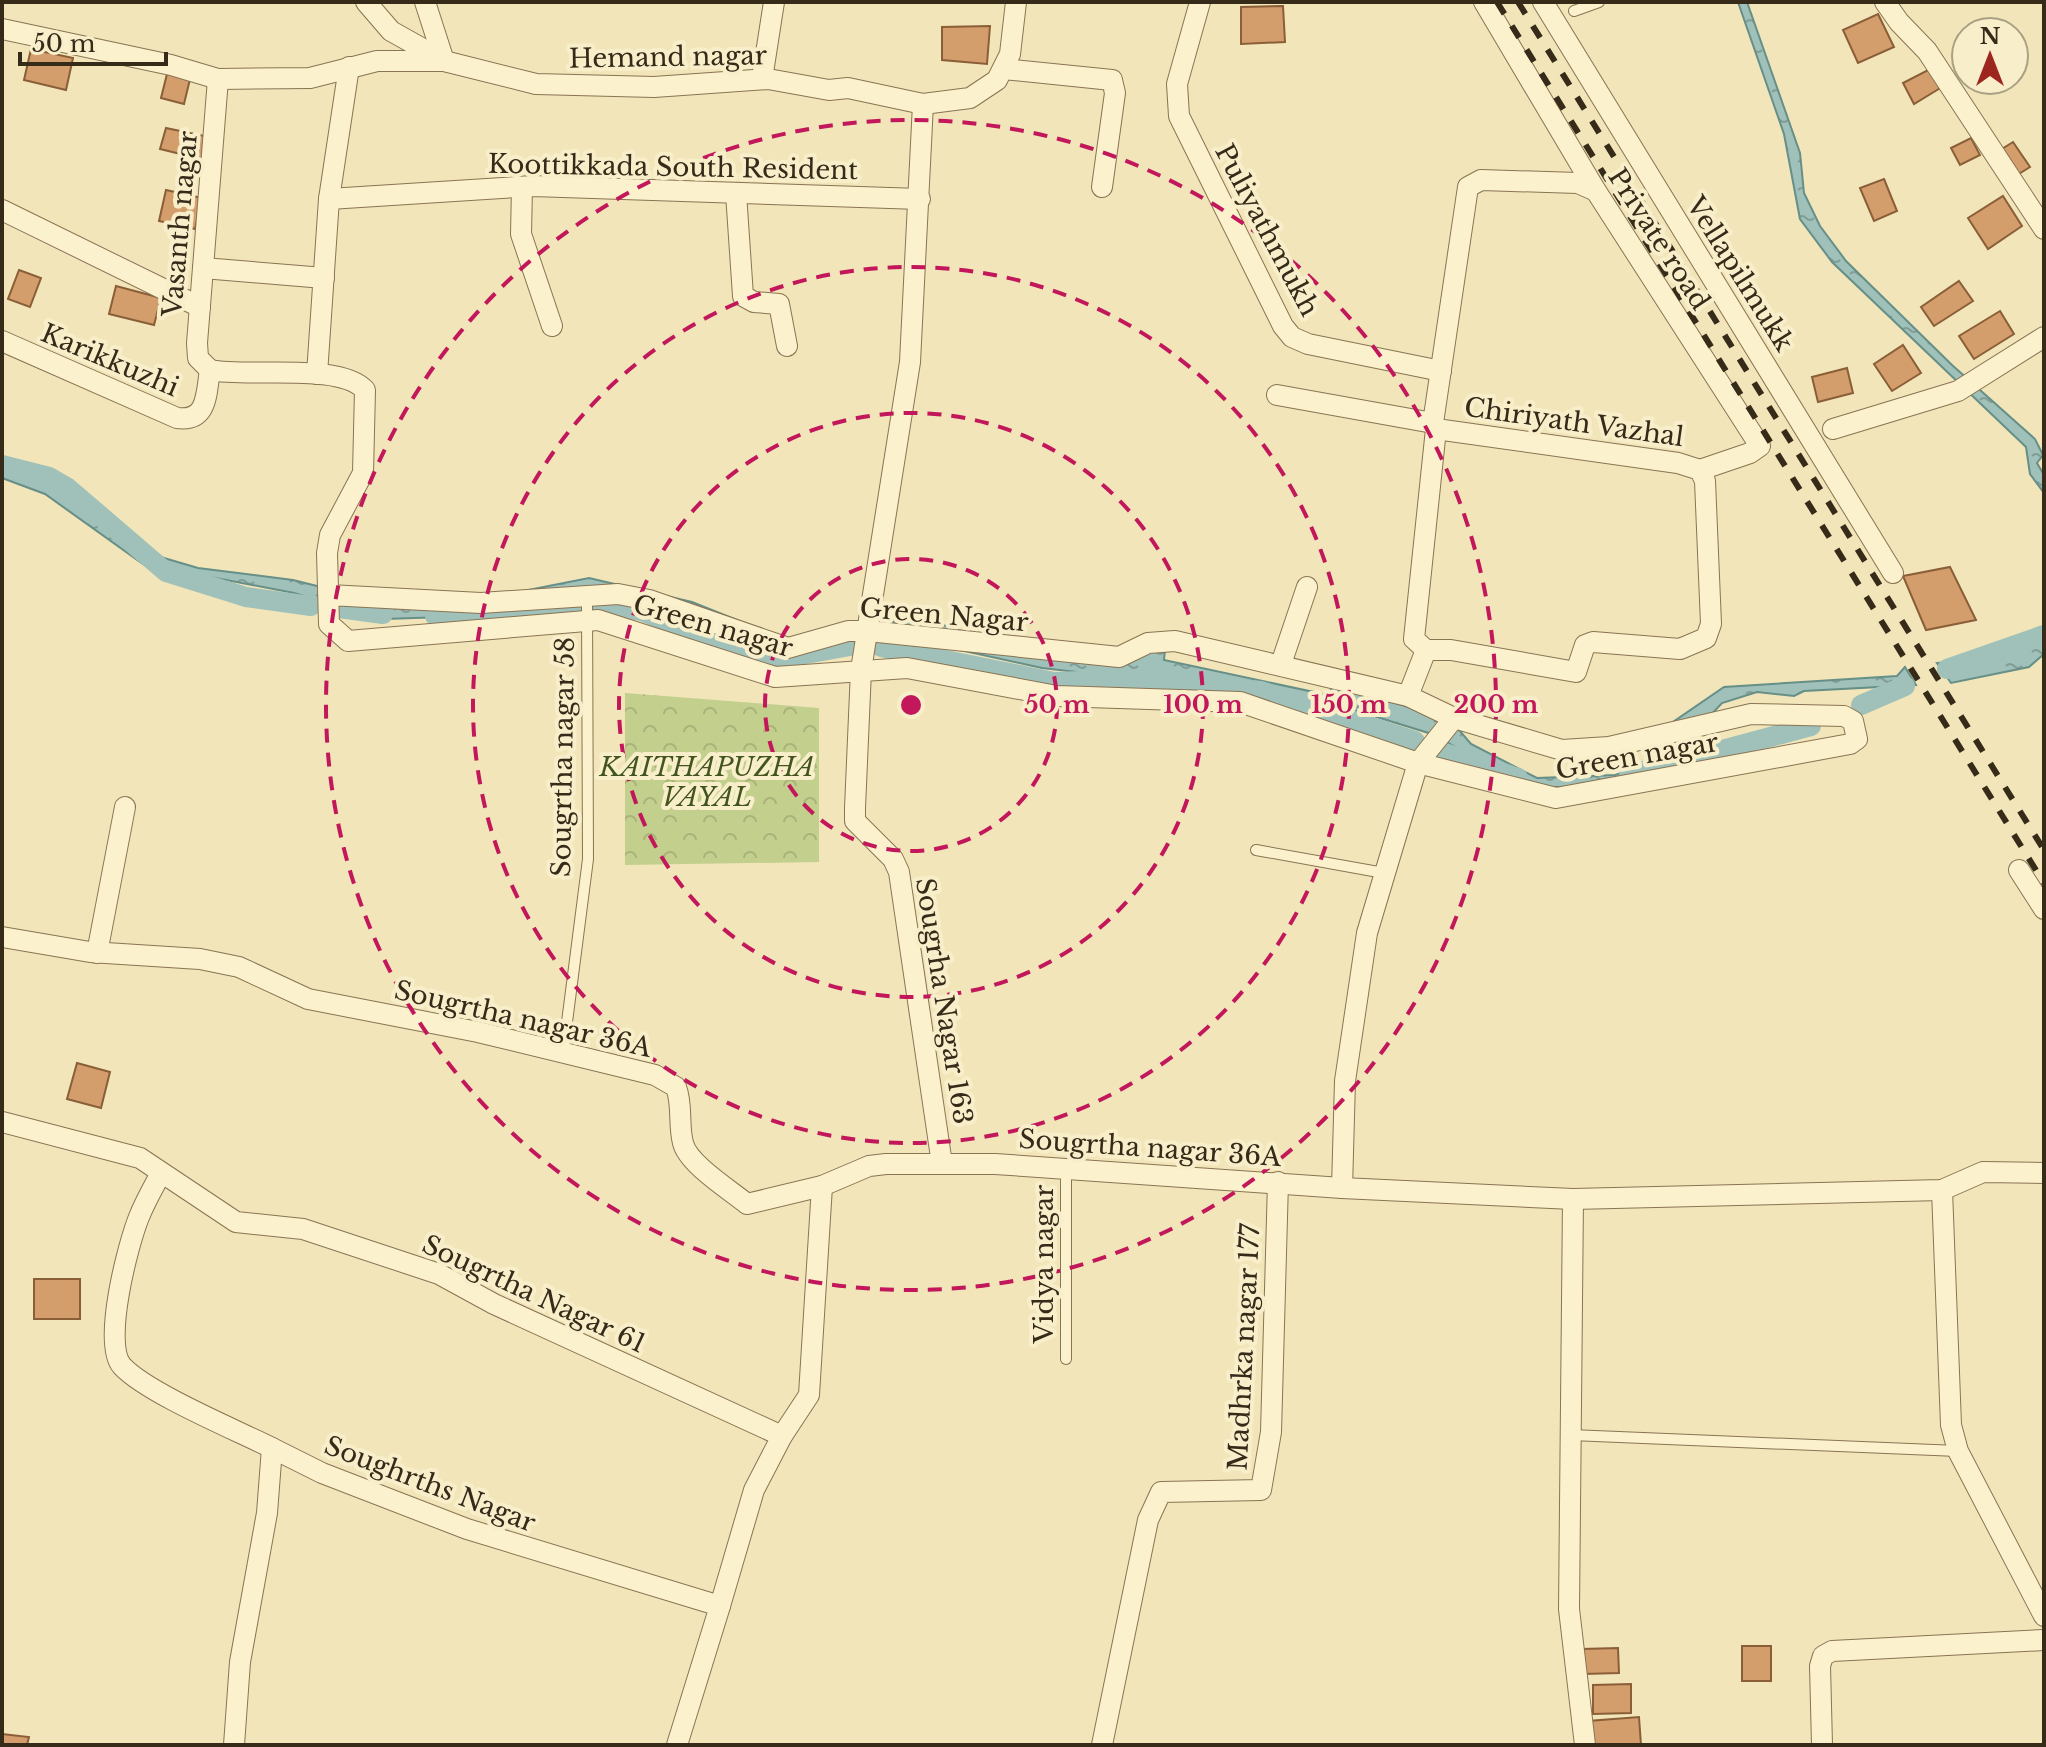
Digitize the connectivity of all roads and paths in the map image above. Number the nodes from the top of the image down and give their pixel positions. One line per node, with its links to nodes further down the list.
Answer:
1 (366, 2): 12 (street)
2 (425, 2): 12 (street)
3 (774, 2): 16 (street)
4 (1016, 2): 14 (street)
5 (1200, 2): 34 (street, Puliyathmukh)
6 (1484, 2): 20 (street, Private road)
7 (1543, 2): 40 (street, Vellapilmukk)
8 (1599, 2): 10 (lane)
9 (1885, 2): 25 (street)
10 (1574, 11)
11 (2, 29): 15 (street)
12 (444, 61): 13 (street); 16 (street, Hemand nagar)
13 (349, 67): 15 (street); 22 (street)
14 (1003, 69): 17 (street, Hemand nagar); 19 (street)
15 (218, 79): 26 (street, Vasanth nagar)
16 (762, 79): 17 (street, Hemand nagar)
17 (923, 104): 23 (street, Sougrha Nagar 163)
18 (522, 187): 21 (street, Koottikkada South Resident); 22 (street, Koottikkada South Resident); 29 (street)
19 (1102, 187)
20 (1596, 191): 34 (street, Chiriyath Vazhal); 39 (street, Private road)
21 (736, 193): 23 (street, Koottikkada South Resident); 32 (street)
22 (329, 199): 27 (street)
23 (920, 199): 44 (street, Sougrha Nagar 163)
24 (2, 210): 28 (street)
25 (2044, 229)
26 (203, 268): 27 (street); 28 (street, Vasanth nagar)
27 (324, 278): 35 (street)
28 (200, 307): 33 (street, Vasanth nagar)
29 (552, 326)
30 (2044, 337): 38 (street)
31 (2, 341): 33 (street, Karikkuzhi)
32 (787, 346)
33 (210, 370): 35 (street, Green nagar)
34 (1441, 371): 37 (street, Chiriyath Vazhal)
35 (317, 374): 42 (street, Green nagar)
36 (1277, 395): 37 (street)
37 (1435, 426): 39 (street, Chiriyath Vazhal); 45 (street)
38 (1833, 429)
39 (1700, 470): 45 (street, Chiriyath Vazhal)
40 (1893, 573)
41 (1307, 587): 46 (street)
42 (329, 595): 43 (street, Green nagar); 44 (street, Green Nagar)
43 (587, 613): 47 (street, Green nagar); 58 (lane, Sougrtha nagar 58)
44 (868, 631): 46 (street, Green Nagar); 47 (street, Sougrha Nagar 163)
45 (1426, 650): 48 (street)
46 (1281, 664): 48 (street, Green Nagar)
47 (861, 670): 50 (street, Green nagar); 60 (street, Sougrha Nagar 163)
48 (1408, 696): 49 (street, Green Nagar)
49 (1454, 718): 50 (street); 50 (street, Green nagar)
50 (1418, 763): 54 (street)
51 (125, 807): 57 (street)
52 (1256, 850): 54 (lane)
53 (2019, 870): 55 (street)
54 (1384, 873): 66 (street)
55 (2044, 909)
56 (2, 937): 57 (street, Sougrtha nagar 36A)
57 (97, 953): 58 (street, Sougrtha nagar 36A)
58 (563, 1053): 65 (street, Sougrtha nagar 36A)
59 (2, 1122): 62 (street, Sougrtha Nagar 61)
60 (942, 1164): 61 (street, Sougrtha nagar 36A); 65 (street, Sougrtha nagar 36A)
61 (1066, 1168): 64 (street, Sougrtha nagar 36A); 69 (lane, Vidya nagar)
62 (161, 1173): 71 (street, Sougrtha Nagar 61); 72 (street, Soughrths Nagar)
63 (2044, 1173): 67 (street)
64 (1278, 1182): 66 (street, Sougrtha nagar 36A); 79 (street, Madhrka nagar 177)
65 (822, 1186): 71 (street)
66 (1342, 1188): 68 (street, Sougrtha nagar 36A)
67 (1942, 1190): 68 (street, Sougrtha nagar 36A); 73 (street)
68 (1573, 1199): 70 (street)
69 (1066, 1359)
70 (1571, 1435): 73 (lane); 80 (street)
71 (782, 1436): 74 (street)
72 (272, 1448): 74 (street, Soughrths Nagar); 77 (street)
73 (1958, 1451): 75 (street)
74 (720, 1606): 78 (street)
75 (2044, 1616)
76 (2044, 1640): 81 (street)
77 (234, 1745)
78 (677, 1745)
79 (1102, 1745)
80 (1585, 1745)
81 (1822, 1745)

